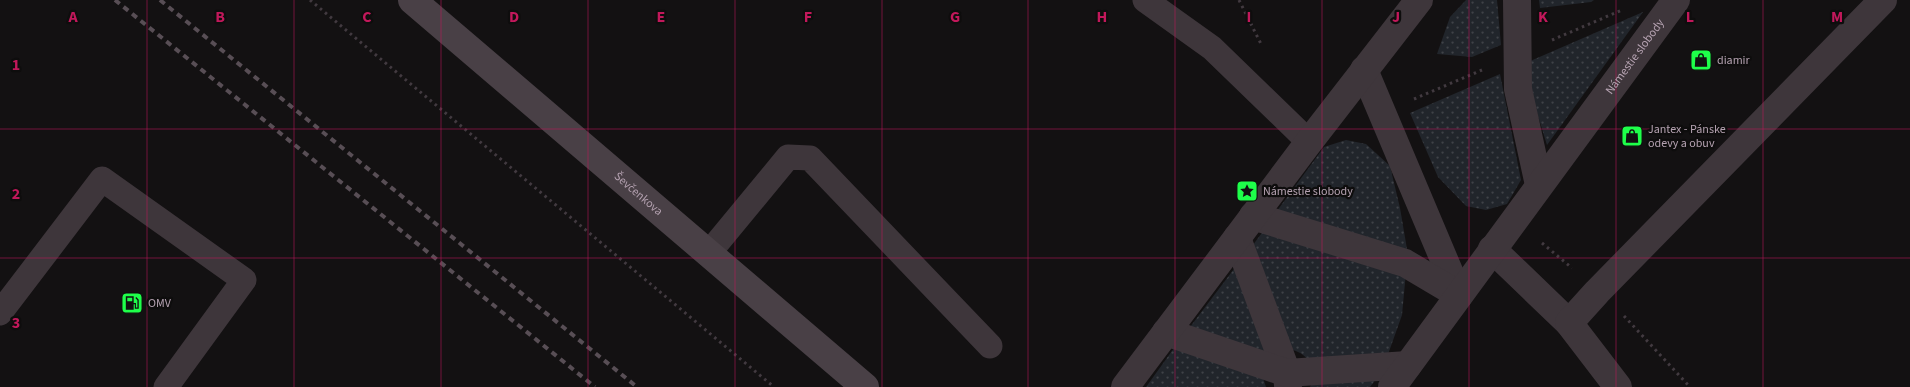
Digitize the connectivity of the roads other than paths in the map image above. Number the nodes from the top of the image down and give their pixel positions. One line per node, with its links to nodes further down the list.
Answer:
1 (412, 0): 13 (main road, Ševčenkova)
2 (1145, 0): 8 (lane)
3 (1419, 0): 7 (street)
4 (1517, 0): 9 (street)
5 (1676, 0): 9 (street, Námestie slobody)
6 (1883, 0): 16 (street)
7 (1364, 70): 8 (street); 14 (street)
8 (1309, 142): 10 (street)
9 (1539, 185): 12 (street, Námestie slobody)
10 (1253, 216): 11 (street); 14 (street)
11 (1237, 238): 17 (street); 20 (street)
12 (1492, 249): 14 (street, Námestie slobody); 16 (street)
13 (708, 254): 18 (lane); 22 (main road, Ševčenkova)
14 (1459, 295): 19 (street, Námestie slobody)
15 (0, 314): 21 (lane)
16 (1569, 323): 25 (street)
17 (1166, 332): 20 (street); 23 (street)
18 (990, 346)
19 (1408, 365): 20 (street); 24 (street, Námestie slobody)
20 (1288, 380)
21 (166, 387)
22 (865, 387)
23 (1125, 387)
24 (1392, 387)
25 (1618, 387)

